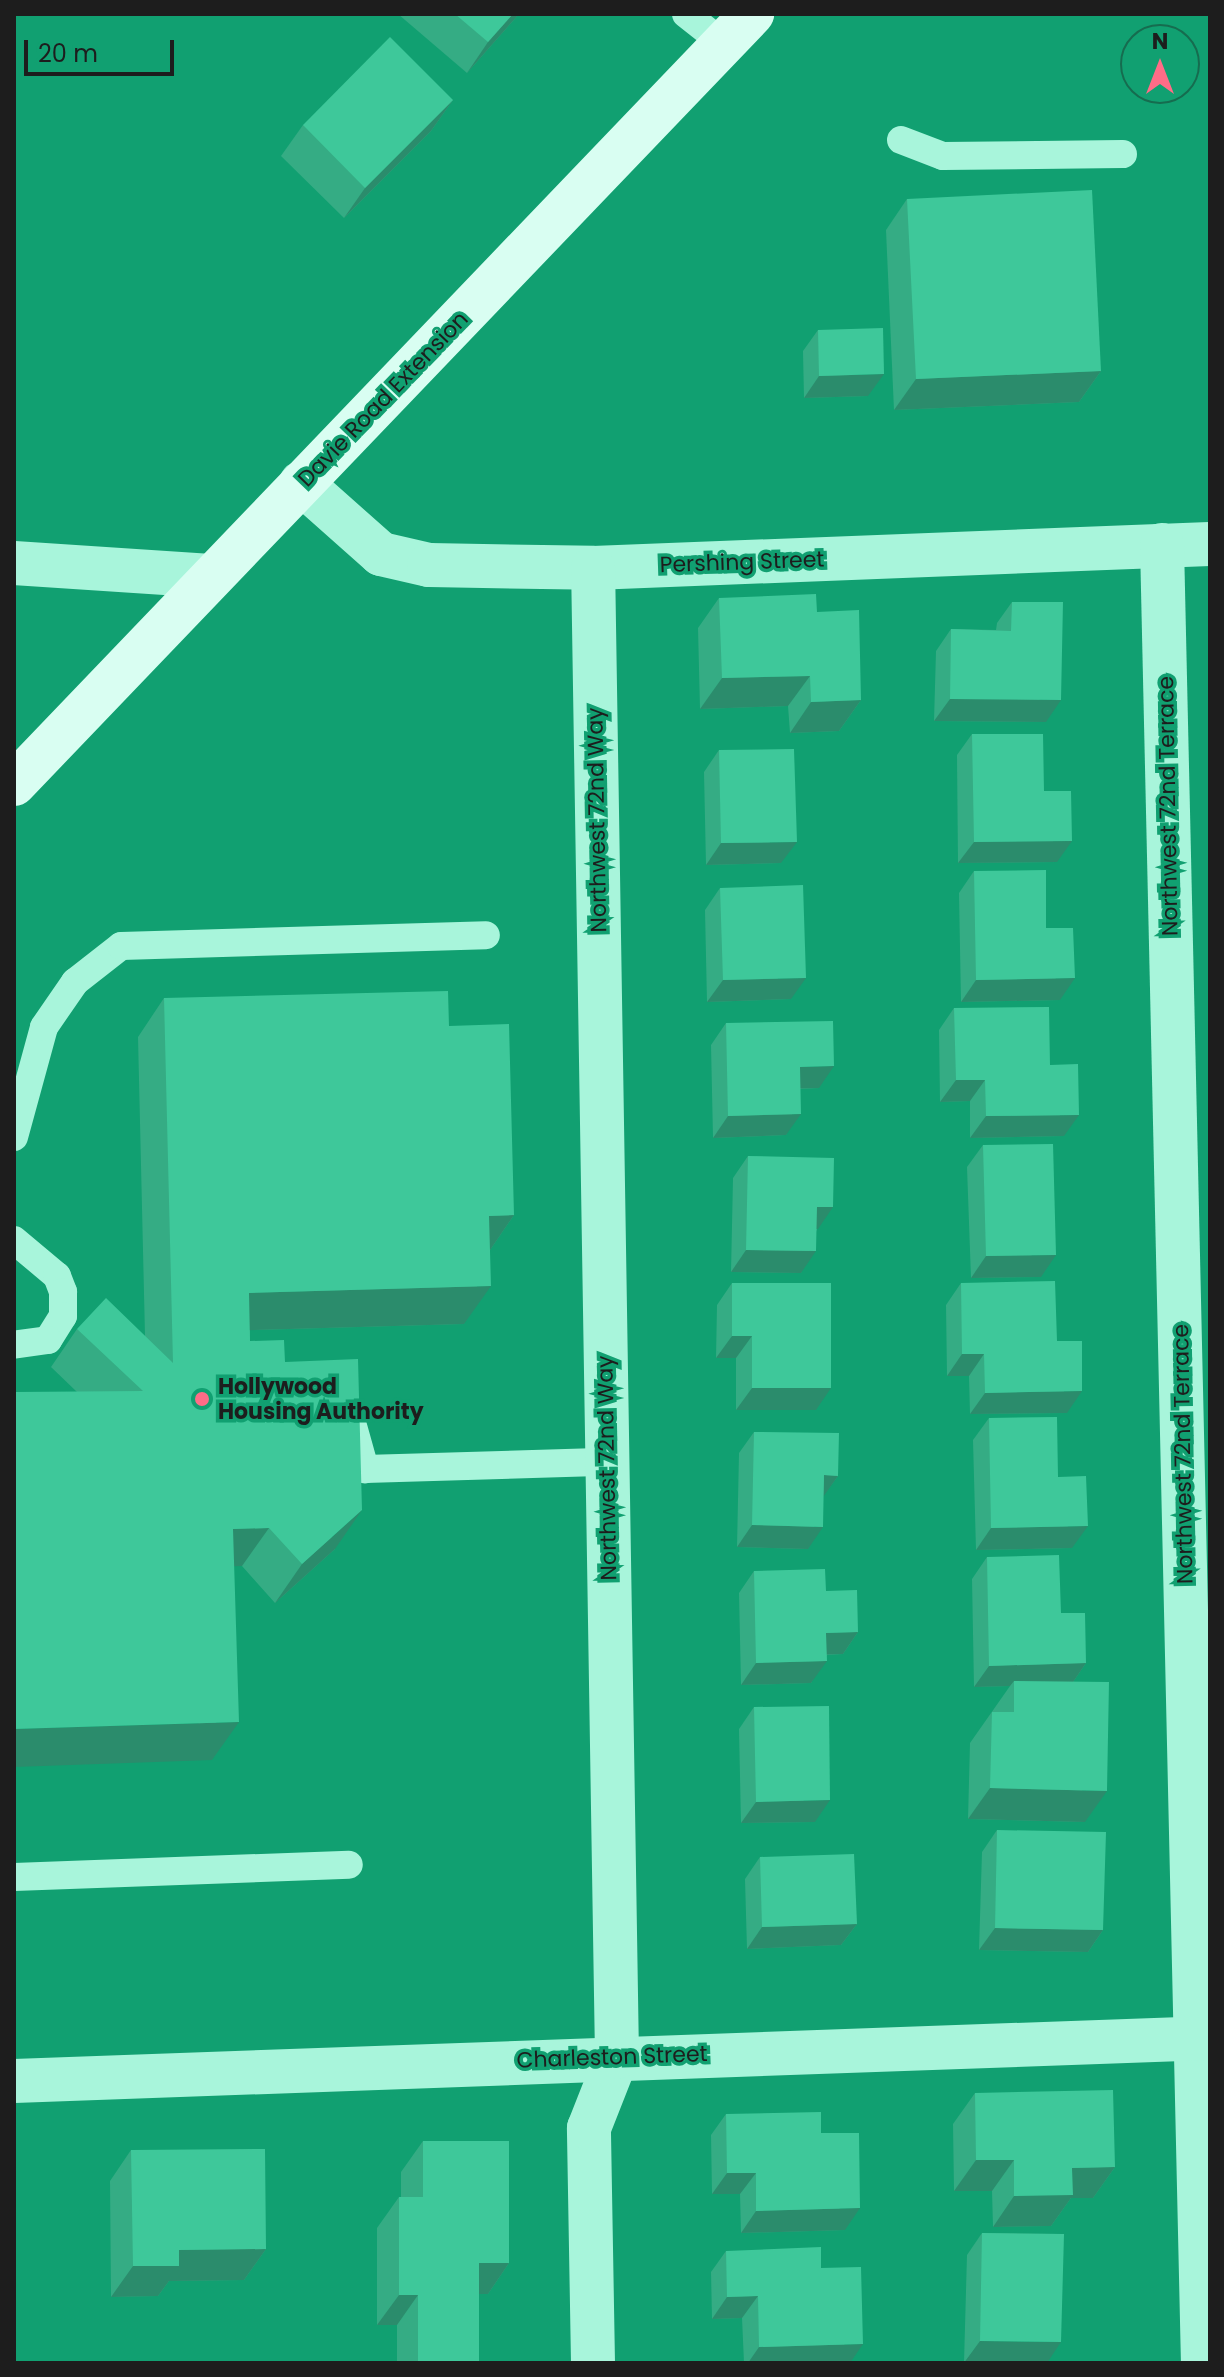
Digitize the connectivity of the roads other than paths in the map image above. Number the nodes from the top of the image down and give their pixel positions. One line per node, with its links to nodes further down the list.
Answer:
1 (686, 14): 2 (lane)
2 (738, 29): 5 (main road, Davie Road Extension)
3 (901, 140): 4 (lane)
4 (1123, 154)
5 (301, 483): 9 (street, Pershing Street); 10 (main road, Davie Road Extension)
6 (1210, 544): 7 (street, Pershing Street)
7 (1162, 545): 9 (street, Pershing Street); 20 (street, Northwest 72nd Terrace)
8 (14, 563): 10 (street)
9 (593, 568): 17 (street, Northwest 72nd Way)
10 (211, 576): 11 (main road, Davie Road Extension)
11 (14, 784)
12 (486, 935): 13 (lane)
13 (14, 1137)
14 (14, 1240): 15 (lane)
15 (14, 1345)
16 (353, 1426): 17 (lane)
17 (607, 1462): 21 (street, Northwest 72nd Way)
18 (349, 1865): 19 (lane)
19 (14, 1877)
20 (1204, 2038): 21 (street, Charleston Street); 24 (street, Northwest 72nd Terrace)
21 (617, 2057): 22 (street, Charleston Street); 23 (street, Northwest 72nd Way)
22 (14, 2081)
23 (593, 2363)
24 (1203, 2363)

